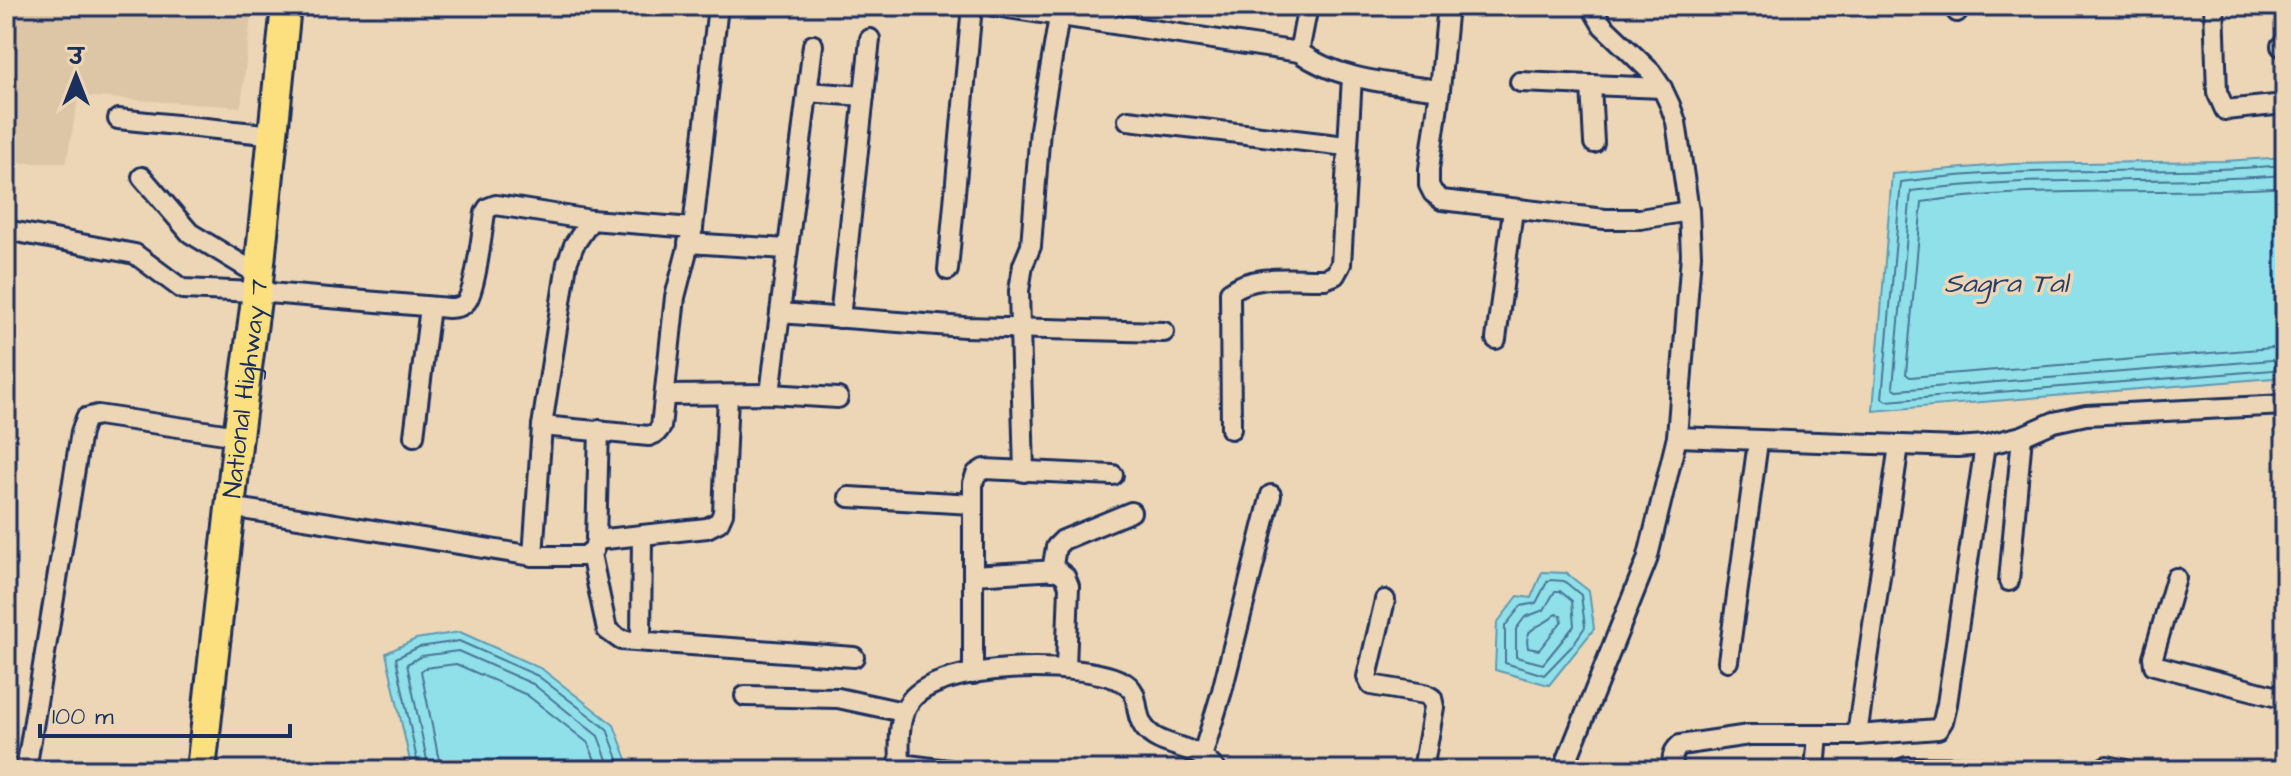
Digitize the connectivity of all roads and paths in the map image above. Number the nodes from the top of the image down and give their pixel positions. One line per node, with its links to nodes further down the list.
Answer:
1 (286, 6): 23 (main road, National Highway 7)
2 (718, 6): 31 (street)
3 (972, 6): 33 (street)
4 (994, 6): 9 (street)
5 (1308, 6): 12 (street)
6 (1591, 6): 16 (street)
7 (2214, 6): 20 (street)
8 (1447, 15): 17 (street)
9 (1059, 17): 12 (street); 38 (street)
10 (870, 39): 19 (street)
11 (813, 45): 18 (street)
12 (1299, 52): 13 (street)
13 (1352, 77): 17 (street); 25 (street)
14 (1520, 82): 15 (street)
15 (1591, 85): 16 (street); 24 (street)
16 (1662, 88): 28 (street)
17 (1440, 90): 27 (street)
18 (807, 92): 19 (street); 32 (street)
19 (864, 96): 37 (street)
20 (2285, 104)
21 (118, 119): 23 (street)
22 (1128, 120): 25 (street)
23 (274, 135): 34 (main road, National Highway 7)
24 (1594, 143)
25 (1346, 146): 47 (street)
26 (142, 177): 34 (street)
27 (1513, 210): 28 (street); 40 (street)
28 (1689, 211): 52 (street)
29 (591, 220): 31 (street); 35 (street); 46 (street)
30 (6, 230): 34 (street)
31 (691, 236): 32 (street); 42 (street)
32 (787, 249): 36 (street)
33 (948, 270)
34 (258, 284): 35 (street); 49 (main road, National Highway 7)
35 (430, 307): 50 (street)
36 (780, 313): 37 (street); 41 (street)
37 (840, 318): 38 (street)
38 (1022, 330): 39 (street); 56 (street)
39 (1164, 332)
40 (1496, 339)
41 (770, 394): 43 (street); 44 (street)
42 (665, 395): 43 (street); 48 (street)
43 (728, 395): 63 (street)
44 (838, 398)
45 (2285, 405): 51 (street)
46 (542, 426): 48 (street); 65 (street)
47 (1231, 429)
48 (599, 430): 64 (street)
49 (238, 436): 61 (main road, National Highway 7); 85 (street)
50 (414, 436)
51 (2022, 436): 55 (street); 69 (street)
52 (1677, 437): 53 (street); 83 (street)
53 (1758, 442): 54 (street); 73 (street)
54 (1899, 445): 55 (street); 80 (street)
55 (1985, 445): 80 (street)
56 (1024, 472): 57 (street); 60 (street)
57 (1113, 475)
58 (1271, 495): 81 (street)
59 (849, 497): 60 (street)
60 (973, 504): 67 (street)
61 (230, 507): 65 (street); 86 (main road, National Highway 7)
62 (1131, 512): 66 (street)
63 (642, 535): 64 (street); 71 (street)
64 (593, 547): 65 (street); 71 (street)
65 (533, 556)
66 (1052, 571): 67 (street); 74 (street)
67 (973, 575): 75 (street)
68 (2176, 578): 77 (street)
69 (2009, 581)
70 (1385, 600): 89 (street)
71 (641, 641): 72 (street)
72 (854, 657)
73 (1728, 661)
74 (1066, 668): 75 (street); 81 (street)
75 (973, 674): 78 (street)
76 (745, 696): 78 (street)
77 (2285, 699)
78 (903, 712): 82 (street)
79 (1818, 735): 80 (street); 90 (street); 91 (street)
80 (1857, 735)
81 (1202, 757): 88 (street)
82 (900, 767): 87 (street)
83 (1568, 768)
84 (1977, 768): 92 (street)
85 (26, 770)
86 (201, 770)
87 (948, 770)
88 (1216, 770)
89 (1423, 770)
90 (1674, 770)
91 (1815, 770)
92 (1897, 770)
93 (2100, 770): 94 (street)
94 (2126, 770)

